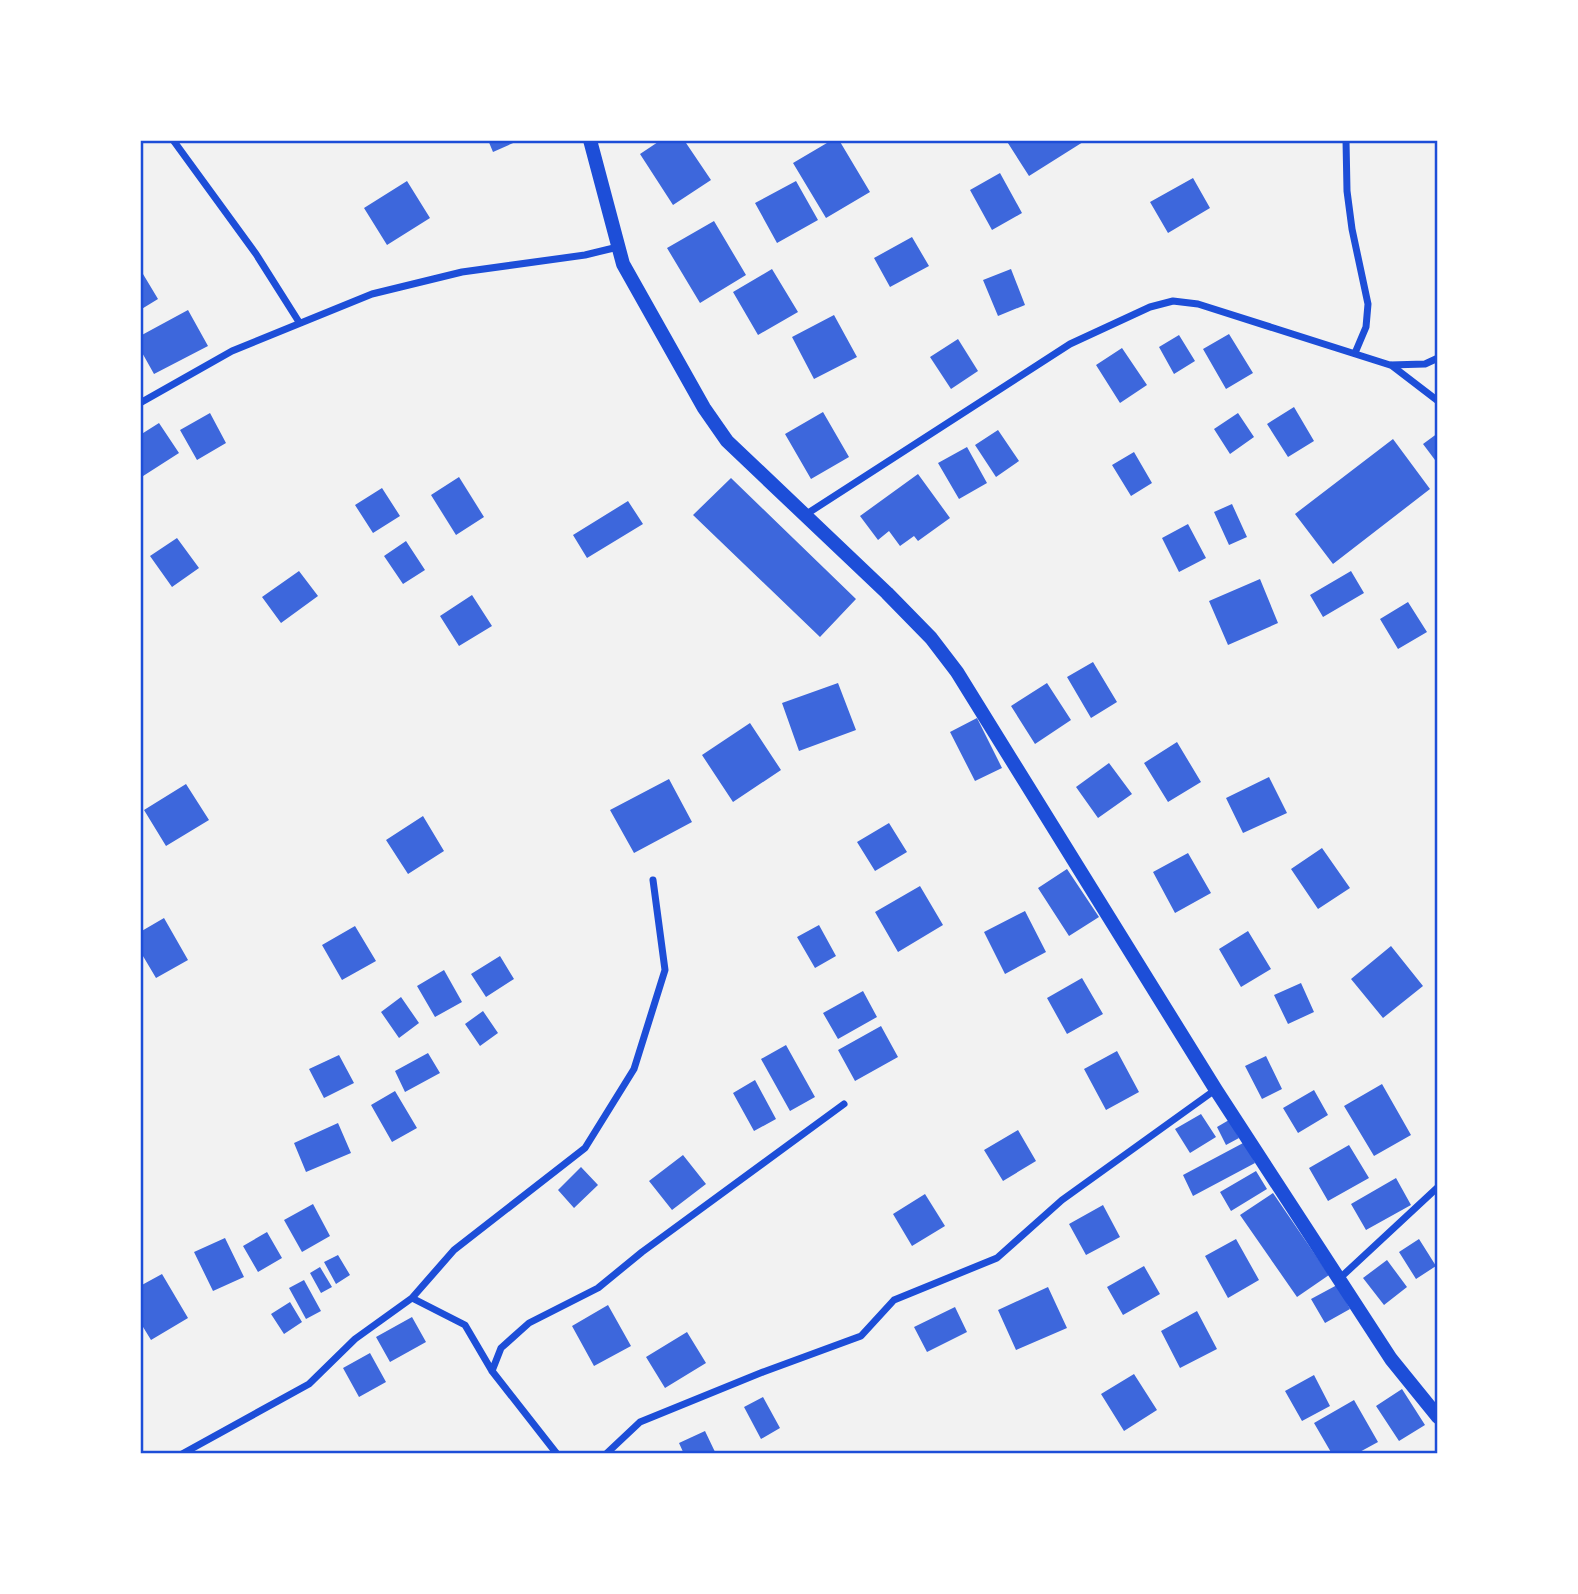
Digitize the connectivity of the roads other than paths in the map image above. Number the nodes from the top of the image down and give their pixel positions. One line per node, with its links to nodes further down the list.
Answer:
1 (173, 140): 5 (street)
2 (590, 140): 4 (main road)
3 (1346, 140): 6 (street)
4 (618, 247): 5 (street); 11 (main road)
5 (299, 322): 10 (street)
6 (1355, 353): 8 (street); 11 (street)
7 (1438, 358): 8 (street)
8 (1391, 365): 9 (street)
9 (1438, 401)
10 (140, 404)
11 (804, 516): 13 (main road)
12 (653, 880): 17 (street)
13 (1216, 1090): 16 (main road); 22 (street)
14 (844, 1104): 18 (street)
15 (1438, 1187): 16 (street)
16 (1339, 1279): 19 (main road)
17 (412, 1298): 18 (street); 20 (street)
18 (492, 1371): 21 (street)
19 (1438, 1417)
20 (183, 1454)
21 (557, 1454)
22 (606, 1454)

